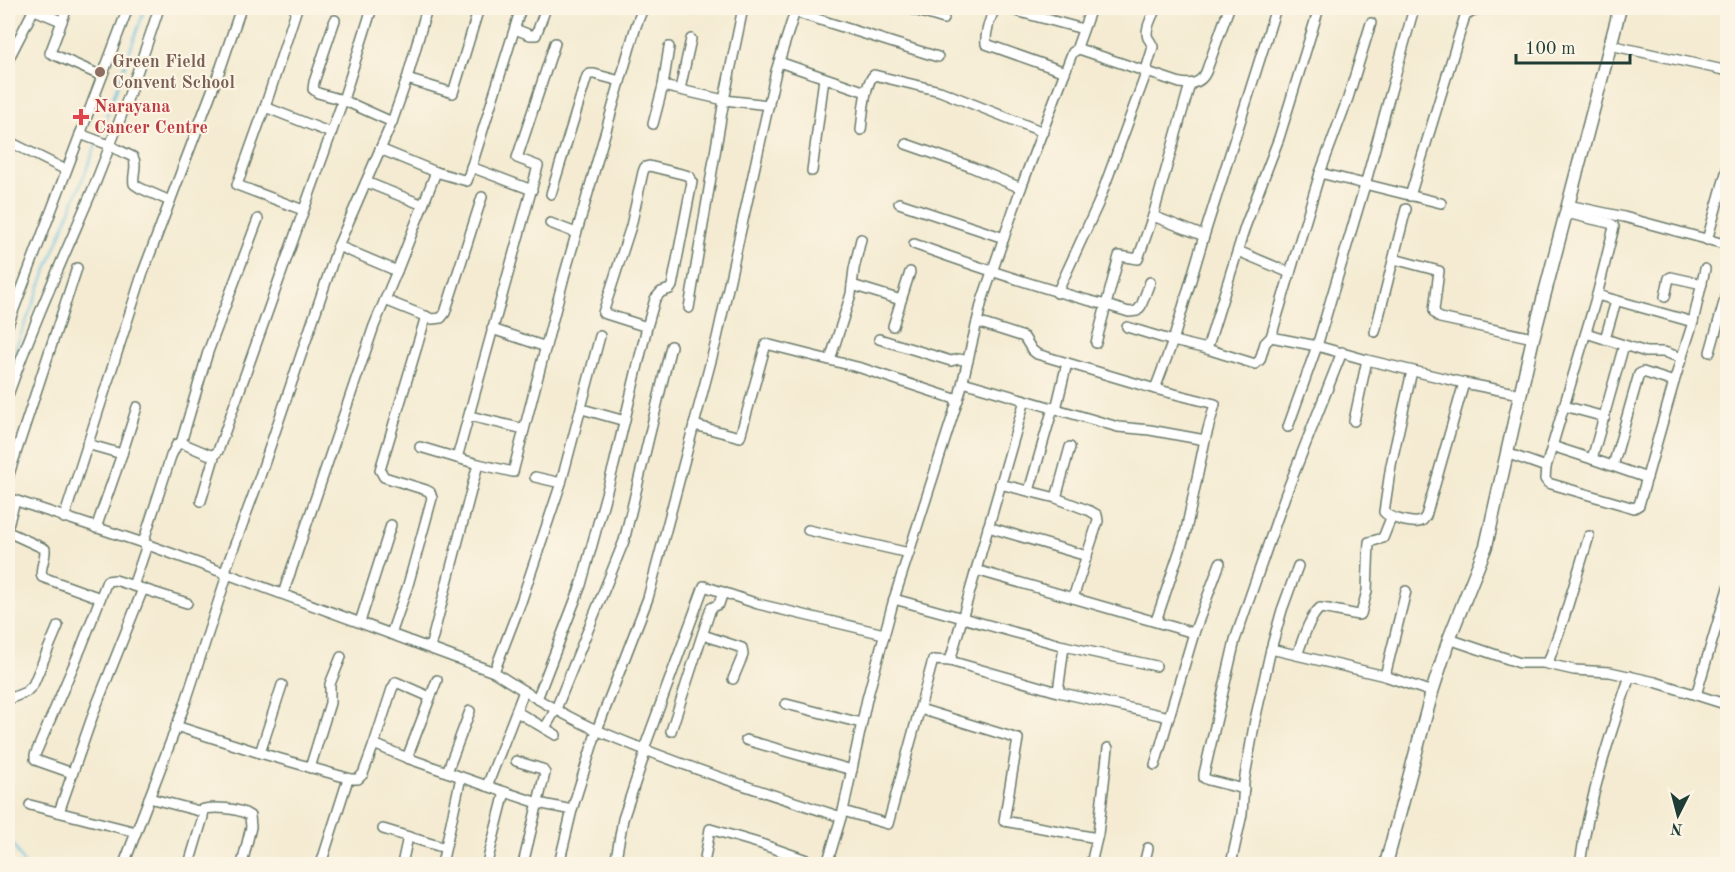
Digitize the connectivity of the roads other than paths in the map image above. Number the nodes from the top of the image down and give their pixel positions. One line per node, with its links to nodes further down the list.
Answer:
1 (32, 8): 28 (street); 38 (street)
2 (67, 8): 28 (street)
3 (128, 8): 43 (street)
4 (159, 8): 62 (street)
5 (241, 8): 78 (street)
6 (297, 8): 54 (street)
7 (372, 8): 51 (street)
8 (427, 8): 45 (street)
9 (479, 8): 45 (street)
10 (521, 8): 30 (street)
11 (546, 8): 30 (street)
12 (643, 8): 46 (street)
13 (743, 8): 52 (street)
14 (908, 8): 26 (street)
15 (996, 8): 42 (street)
16 (1005, 8): 31 (street)
17 (1091, 8): 31 (street)
18 (1156, 8): 40 (street)
19 (1229, 8): 47 (street)
20 (1276, 8): 89 (street)
21 (1319, 8): 96 (street)
22 (1414, 8): 72 (street)
23 (1476, 8): 76 (street)
24 (1620, 8): 34 (main road)
25 (796, 10): 37 (street); 39 (street)
26 (944, 19)
27 (335, 20): 51 (street)
28 (61, 21): 43 (street)
29 (1371, 23): 70 (street)
30 (515, 28): 66 (street)
31 (1083, 29): 36 (street)
32 (691, 39): 49 (street)
33 (555, 43): 74 (street)
34 (1610, 45): 41 (street); 83 (main road)
35 (669, 47): 48 (street)
36 (1076, 50): 40 (street); 42 (street)
37 (938, 57)
38 (8, 60)
39 (779, 62): 44 (street); 53 (street)
40 (1146, 71): 47 (street); 108 (street)
41 (1728, 71)
42 (1065, 72): 58 (street)
43 (102, 76): 60 (street)
44 (824, 78): 50 (street); 68 (street)
45 (407, 79): 55 (street)
46 (620, 81): 75 (street); 88 (street)
47 (1190, 84): 85 (street)
48 (663, 86): 49 (street); 56 (street)
49 (680, 89): 52 (street)
50 (866, 92): 57 (street); 58 (street)
51 (343, 100): 55 (street); 59 (street)
52 (724, 100): 53 (street); 115 (street)
53 (769, 105): 162 (street)
54 (265, 107): 59 (street); 84 (street)
55 (392, 122): 64 (street)
56 (653, 124)
57 (861, 130)
58 (1042, 132): 73 (street)
59 (331, 133): 84 (street)
60 (80, 134): 62 (street); 67 (street)
61 (8, 141): 67 (street)
62 (107, 144): 78 (street); 151 (street)
63 (906, 144): 73 (street)
64 (380, 149): 69 (street); 71 (street)
65 (1728, 166): 92 (street)
66 (471, 167): 69 (street); 74 (street)
67 (66, 170): 119 (street)
68 (812, 171)
69 (436, 172): 81 (street)
70 (1320, 173): 72 (street); 103 (street)
71 (366, 182): 81 (street); 95 (street)
72 (1365, 185): 76 (street); 135 (street)
73 (1021, 188): 90 (street)
74 (532, 190): 123 (street)
75 (552, 194)
76 (1410, 196): 80 (street)
77 (482, 197): 116 (street)
78 (170, 201): 167 (street)
79 (899, 203): 90 (street)
80 (1440, 203)
81 (423, 204): 100 (street)
82 (1406, 209): 97 (street)
83 (1567, 209): 92 (street); 109 (street); 128 (main road)
84 (303, 210): 173 (street)
85 (1153, 216): 89 (street); 114 (street)
86 (258, 219): 166 (street)
87 (550, 224): 88 (street)
88 (576, 233): 136 (street)
89 (1204, 236): 131 (street)
90 (1004, 238): 102 (street)
91 (861, 239): 106 (street)
92 (1707, 240): 94 (street)
93 (914, 244): 102 (street)
94 (1728, 245)
95 (338, 246): 100 (street); 203 (street)
96 (1238, 251): 103 (street); 137 (street)
97 (1394, 259): 124 (street); 128 (street)
98 (77, 268): 179 (street)
99 (1705, 269): 105 (street)
100 (398, 271): 111 (street)
101 (910, 272): 112 (street)
102 (992, 273): 108 (street); 117 (street)
103 (1290, 273): 127 (street)
104 (1150, 282): 114 (street)
105 (1702, 284): 110 (street); 118 (street)
106 (852, 285): 112 (street); 141 (street)
107 (1728, 288): 139 (street)
108 (1057, 293): 114 (street)
109 (1598, 296): 113 (street); 125 (street)
110 (1665, 297)
111 (385, 300): 116 (street); 209 (street)
112 (901, 300): 120 (street)
113 (1616, 301): 118 (street); 130 (street)
114 (1106, 305): 132 (street)
115 (689, 308)
116 (426, 316): 219 (street)
117 (977, 322): 143 (street); 144 (street)
118 (1693, 322): 140 (street)
119 (8, 325)
120 (893, 326)
121 (647, 327): 121 (street); 161 (street)
122 (1127, 327): 131 (street)
123 (492, 330): 136 (street); 158 (street)
124 (1375, 332)
125 (1586, 333): 130 (street); 154 (street)
126 (600, 336): 156 (street)
127 (1271, 337): 135 (street); 137 (street)
128 (1533, 338): 150 (main road)
129 (879, 339): 143 (street)
130 (1605, 339): 133 (street)
131 (1173, 341): 137 (street); 149 (street)
132 (1096, 343)
133 (1624, 345): 140 (street); 159 (street)
134 (671, 346): 246 (street)
135 (1317, 346): 138 (street); 163 (street)
136 (546, 347): 164 (street)
137 (1208, 349)
138 (1342, 352): 142 (street); 273 (street)
139 (1710, 352)
140 (1682, 358): 147 (street)
141 (830, 360): 152 (street); 162 (street)
142 (1368, 360): 145 (street); 160 (street)
143 (968, 362): 146 (street)
144 (1067, 363): 149 (street); 157 (street)
145 (1412, 370): 148 (street); 189 (street)
146 (963, 382): 152 (street); 153 (street)
147 (1674, 382): 177 (street); 181 (street)
148 (1464, 384): 150 (street); 189 (street)
149 (1155, 390): 165 (street)
150 (1520, 394): 171 (main road)
151 (8, 395)
152 (958, 400): 198 (street)
153 (1025, 400): 157 (street); 183 (street)
154 (1564, 406): 159 (street); 170 (street)
155 (137, 407): 172 (street)
156 (582, 409): 161 (street); 182 (street)
157 (1055, 409): 165 (street); 184 (street)
158 (470, 416): 164 (street); 174 (street)
159 (1605, 417): 175 (street)
160 (1353, 421)
161 (625, 422): 243 (street)
162 (694, 425): 255 (street)
163 (1288, 427)
164 (524, 429): 176 (street)
165 (1205, 440): 215 (street)
166 (181, 443): 173 (street); 197 (street)
167 (87, 444): 172 (street); 188 (street)
168 (420, 447): 174 (street)
169 (1070, 447): 185 (street)
170 (1552, 447): 175 (street); 178 (street)
171 (1506, 453): 178 (street); 222 (main road)
172 (122, 454): 193 (street)
173 (215, 454): 187 (street)
174 (457, 458): 176 (street)
175 (1592, 459): 177 (street)
176 (478, 464): 224 (street)
177 (1613, 466): 181 (street)
178 (1546, 467): 181 (street)
179 (8, 477)
180 (535, 477): 182 (street)
181 (1647, 478)
182 (561, 483): 231 (street)
183 (1000, 484): 184 (street); 192 (street)
184 (1029, 491): 185 (street)
185 (1056, 498): 199 (street)
186 (11, 500): 188 (street); 190 (street)
187 (201, 501)
188 (64, 518): 193 (street)
189 (1391, 518): 226 (street)
190 (8, 525)
191 (391, 525): 216 (street)
192 (988, 526): 199 (street); 202 (street)
193 (96, 528): 197 (street)
194 (808, 530): 198 (street)
195 (8, 532): 210 (street)
196 (1589, 536): 229 (street)
197 (145, 544): 203 (street); 204 (street)
198 (909, 554): 212 (street)
199 (1088, 556): 211 (street)
200 (1220, 563): 218 (street)
201 (1298, 566): 225 (street)
202 (976, 570): 211 (street); 214 (street)
203 (226, 574): 209 (street); 253 (street)
204 (133, 586): 206 (street); 210 (street)
205 (1728, 588): 240 (street)
206 (143, 589): 213 (street); 269 (street)
207 (1406, 591): 232 (street)
208 (723, 592): 220 (street); 221 (street); 261 (street)
209 (283, 594): 216 (street)
210 (100, 598): 269 (street)
211 (1073, 598): 215 (street)
212 (894, 599): 214 (street); 220 (street)
213 (187, 603)
214 (962, 617): 223 (street); 228 (street)
215 (1156, 621): 218 (street)
216 (360, 622): 219 (street)
217 (58, 626): 242 (street)
218 (1194, 633): 251 (street)
219 (391, 634): 224 (street)
220 (884, 634): 252 (street)
221 (702, 635): 234 (street); 256 (street)
222 (1449, 639): 229 (street); 239 (main road)
223 (1064, 646): 230 (street); 238 (street)
224 (430, 648): 231 (street)
225 (1271, 649): 226 (street); 273 (street)
226 (1297, 655): 232 (street)
227 (341, 657): 266 (street)
228 (950, 661): 238 (street); 247 (street)
229 (1548, 663): 233 (street)
230 (1156, 666)
231 (494, 672): 237 (street)
232 (1385, 676): 239 (street)
233 (1630, 676): 240 (street); 305 (street)
234 (734, 679)
235 (437, 680): 241 (street)
236 (282, 685): 262 (street)
237 (524, 692): 243 (street); 250 (street)
238 (1058, 692): 251 (street)
239 (1432, 692): 304 (main road)
240 (1696, 695): 245 (street)
241 (430, 697): 259 (street); 263 (street)
242 (8, 698): 248 (street)
243 (537, 699): 246 (street)
244 (786, 704): 252 (street)
245 (1728, 705)
246 (556, 709): 254 (street); 255 (street)
247 (920, 709): 281 (street); 285 (street)
248 (8, 710)
249 (470, 711): 268 (street)
250 (517, 712): 254 (street); 272 (street)
251 (1169, 717): 265 (street)
252 (861, 723): 267 (street)
253 (176, 726): 262 (street); 275 (street)
254 (545, 728): 257 (street)
255 (597, 730): 261 (street); 279 (street)
256 (671, 731)
257 (556, 735)
258 (746, 740): 267 (street)
259 (374, 744): 263 (street); 271 (street)
260 (1108, 748): 285 (street)
261 (645, 749): 281 (street); 297 (street)
262 (260, 753): 266 (street)
263 (407, 758): 268 (street)
264 (516, 761): 276 (street)
265 (1155, 765)
266 (310, 768): 271 (street)
267 (852, 770): 281 (street)
268 (447, 772): 270 (street)
269 (72, 773): 280 (street)
270 (461, 777): 272 (street); 286 (street)
271 (348, 779): 292 (street)
272 (488, 786): 274 (street)
273 (1244, 789): 303 (street)
274 (505, 792): 276 (street); 288 (street)
275 (149, 798): 278 (street); 283 (street)
276 (538, 802): 279 (street); 295 (street)
277 (30, 805): 280 (street)
278 (201, 810): 290 (street); 291 (street)
279 (572, 810): 296 (street)
280 (58, 812): 283 (street)
281 (842, 814): 300 (street)
282 (383, 829): 284 (street)
283 (136, 832): 289 (street)
284 (408, 837): 286 (street); 293 (street)
285 (1097, 838): 301 (street)
286 (444, 848): 294 (street)
287 (1148, 848): 302 (street)
288 (488, 859)
289 (124, 864)
290 (189, 864)
291 (242, 864)
292 (321, 864)
293 (402, 864)
294 (442, 864)
295 (523, 864)
296 (559, 864)
297 (615, 864)
298 (704, 864): 299 (street)
299 (818, 864)
300 (827, 864)
301 (1091, 864)
302 (1144, 864)
303 (1231, 864)
304 (1386, 864)
305 (1580, 864)

